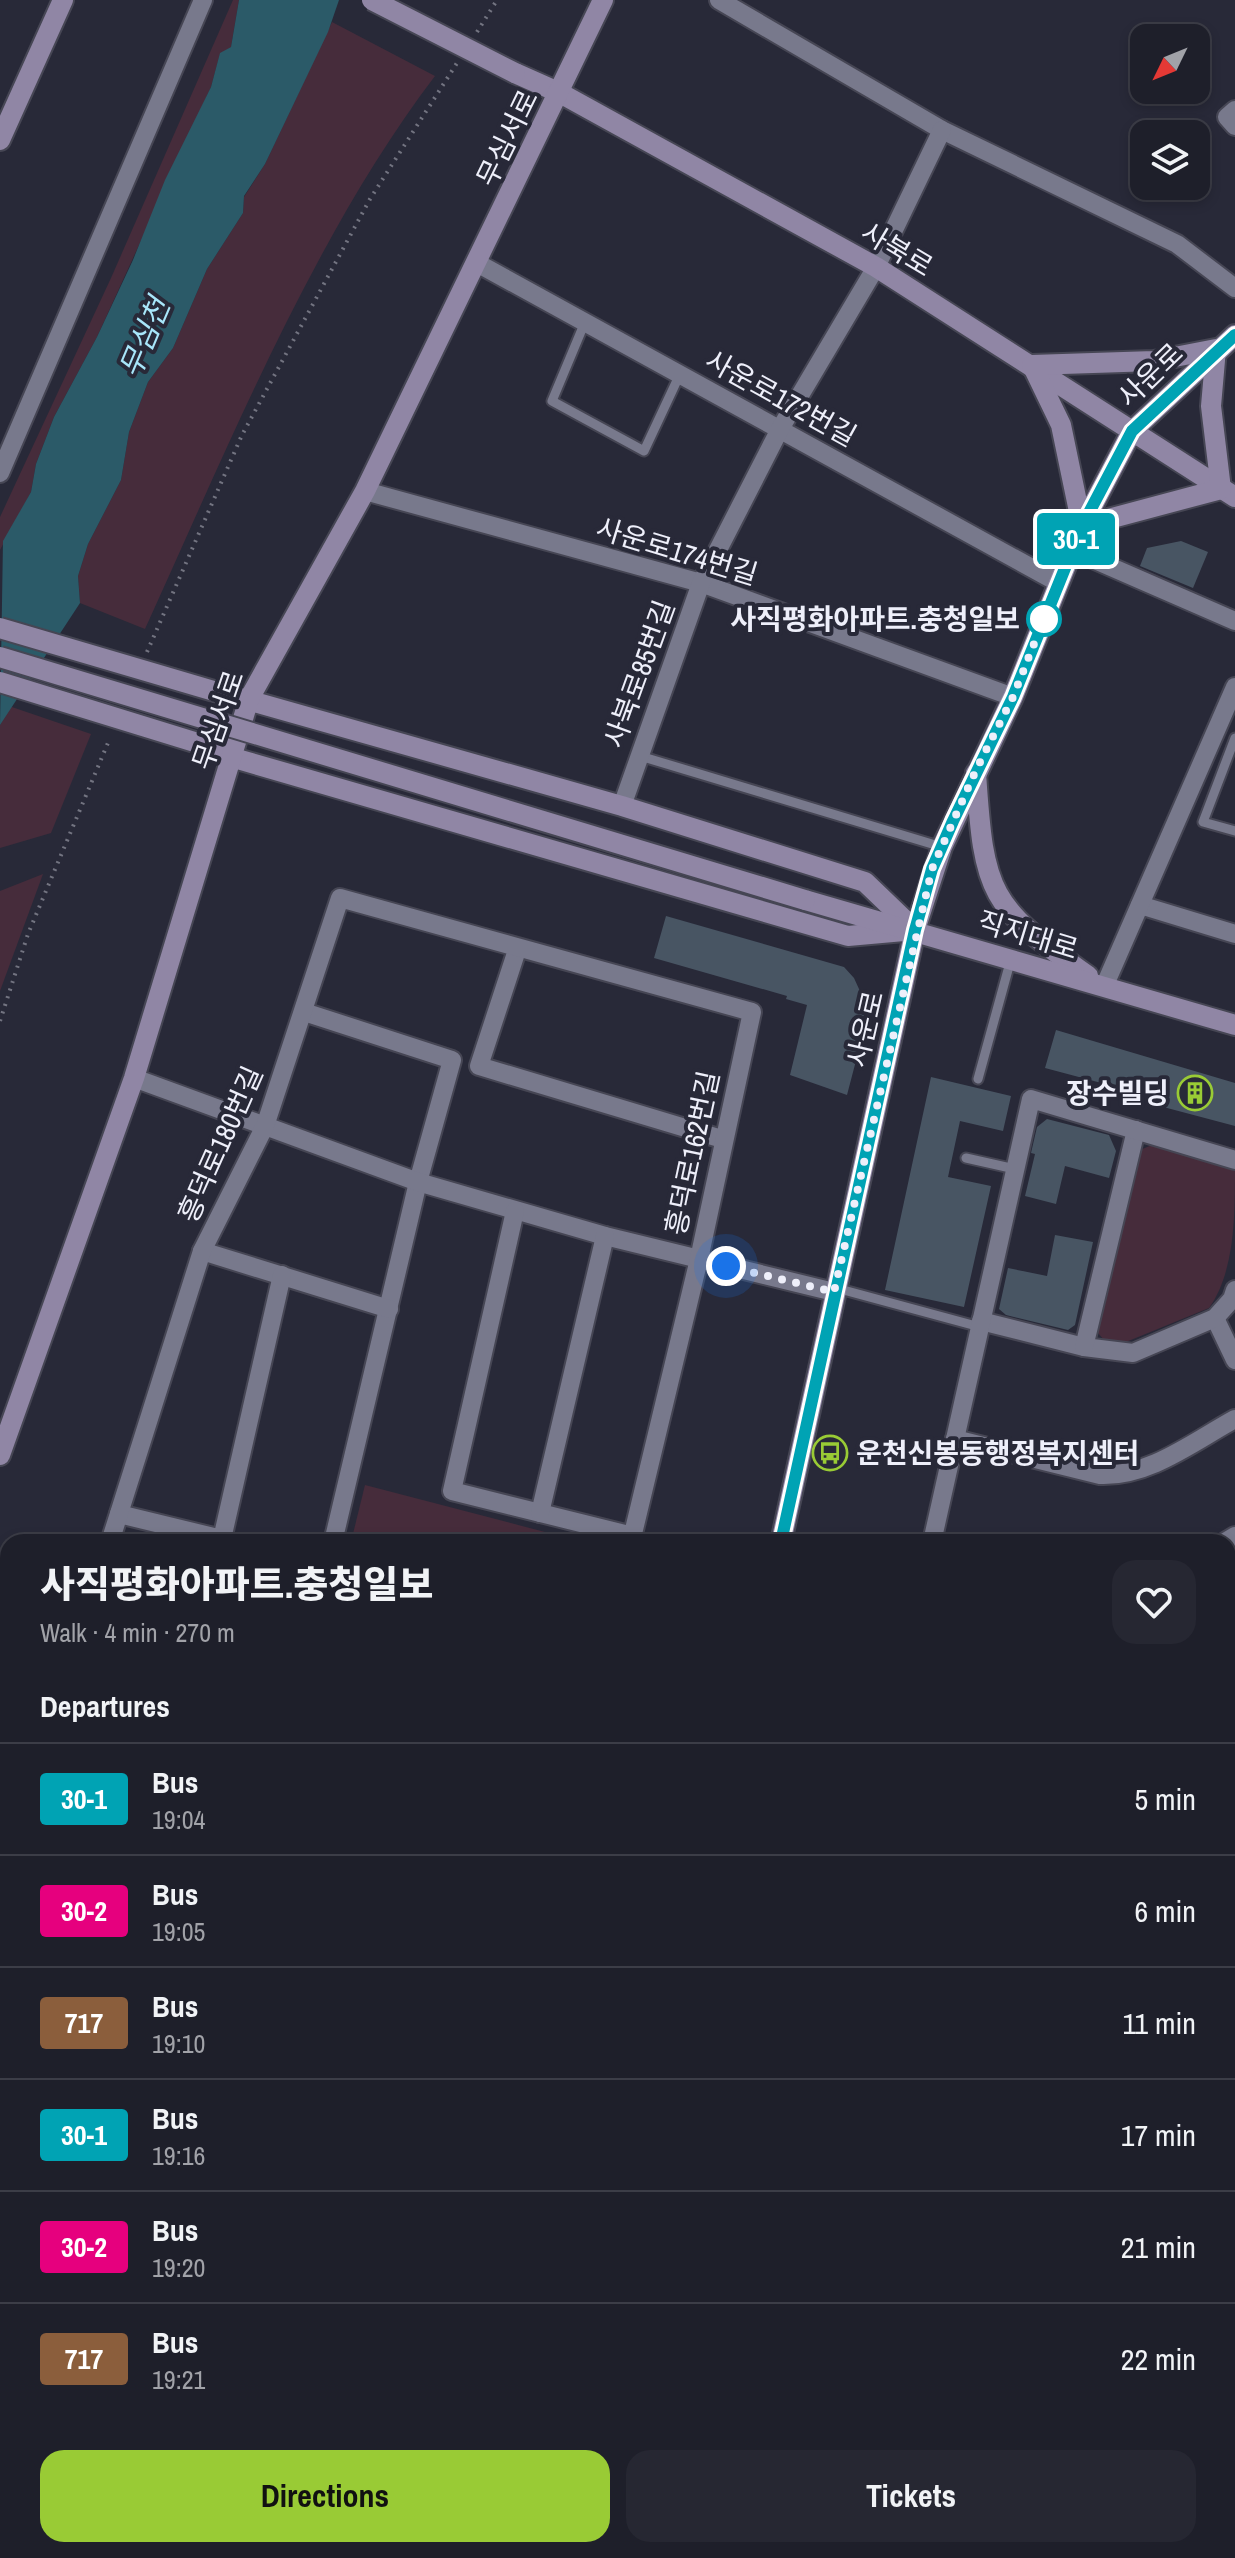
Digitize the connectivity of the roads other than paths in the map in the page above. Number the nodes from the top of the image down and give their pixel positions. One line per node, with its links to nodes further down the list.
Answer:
1 (63, 0): 8 (street)
2 (203, 0): 19 (street)
3 (372, 0): 6 (street, 사북로, bridge)
4 (603, 0): 6 (street, 무심서로)
5 (719, 0): 7 (street)
6 (560, 93): 9 (street, 무심서로); 10 (street, 사북로)
7 (942, 130): 10 (street, 사북로85번길); 11 (street)
8 (0, 140)
9 (477, 263): 12 (street, 사운로172번길); 20 (street, 무심서로)
10 (876, 267): 15 (street, 사북로); 17 (street, 사북로85번길)
11 (1235, 288)
12 (585, 322): 16 (street, 사운로172번길); 16 (lane)
13 (1235, 335): 14 (street, 사운로)
14 (1216, 349): 15 (street); 18 (street, 사운로); 21 (street)
15 (1032, 365): 18 (street, 사북로); 22 (street)
16 (680, 374): 17 (street, 사운로172번길)
17 (780, 429): 24 (street, 사북로85번길); 25 (street, 사운로172번길)
18 (1132, 431): 21 (street, 사북로); 22 (street, 사운로)
19 (0, 473)
20 (365, 491): 24 (street, 사운로174번길); 32 (street, 무심서로)
21 (1228, 493): 22 (street)
22 (1082, 526): 23 (street, 사운로)
23 (1072, 550): 25 (street, 사운로); 26 (street)
24 (701, 583): 31 (street, 사운로174번길); 35 (street, 사북로85번길)
25 (1059, 583): 31 (street, 사운로)
26 (1235, 621)
27 (0, 628): 32 (street, bridge)
28 (0, 657): 42 (street, 직지대로, bridge)
29 (0, 682): 36 (street, bridge)
30 (1235, 687): 41 (street)
31 (1013, 697): 37 (street, 사운로)
32 (249, 699): 36 (street, 무심서로); 38 (street)
33 (1235, 738): 34 (lane)
34 (1232, 755): 39 (lane)
35 (640, 756): 38 (street, 사북로85번길); 40 (lane)
36 (234, 758): 42 (street); 49 (street, 무심서로)
37 (976, 770): 40 (street, 사운로); 46 (street)
38 (622, 806): 42 (street)
39 (1235, 831)
40 (942, 847): 42 (street, 사운로)
41 (1140, 905): 43 (street); 46 (street)
42 (915, 930): 45 (street, 직지대로); 63 (street, 사운로)
43 (1235, 934)
44 (517, 950): 47 (street, 흥덕로180번길); 53 (street, 흥덕로162번길); 53 (street)
45 (1011, 959): 46 (street, 직지대로); 50 (lane)
46 (1104, 987): 48 (street, 직지대로)
47 (304, 1012): 51 (street, 흥덕로180번길); 57 (street)
48 (1235, 1025)
49 (134, 1078): 51 (street); 72 (street, 무심서로)
50 (978, 1079)
51 (265, 1126): 57 (street); 60 (street, 흥덕로180번길)
52 (1136, 1130): 55 (street); 56 (street); 68 (street)
53 (722, 1139): 61 (street, 흥덕로162번길)
54 (966, 1158): 56 (lane)
55 (1235, 1160)
56 (1015, 1169): 67 (street)
57 (418, 1182): 58 (street); 65 (street)
58 (515, 1211): 59 (street); 73 (street)
59 (605, 1236): 61 (street); 73 (street)
60 (202, 1251): 62 (street); 74 (street, 흥덕로180번길)
61 (699, 1259): 63 (street); 80 (street, 흥덕로162번길)
62 (282, 1275): 65 (street); 77 (street)
63 (835, 1290): 67 (lane); 81 (street, 사운로)
64 (1235, 1290): 66 (street)
65 (389, 1309): 78 (street)
66 (1215, 1318): 68 (street); 69 (street)
67 (980, 1324): 68 (street); 71 (street)
68 (1084, 1347)
69 (1235, 1360)
70 (1235, 1419): 71 (street)
71 (955, 1439): 82 (street)
72 (0, 1455)
73 (540, 1513): 79 (street)
74 (119, 1514): 75 (street, 흥덕로180번길); 76 (street)
75 (113, 1534)
76 (201, 1534)
77 (223, 1534)
78 (335, 1534)
79 (614, 1534)
80 (633, 1534)
81 (783, 1534)
82 (934, 1534)

